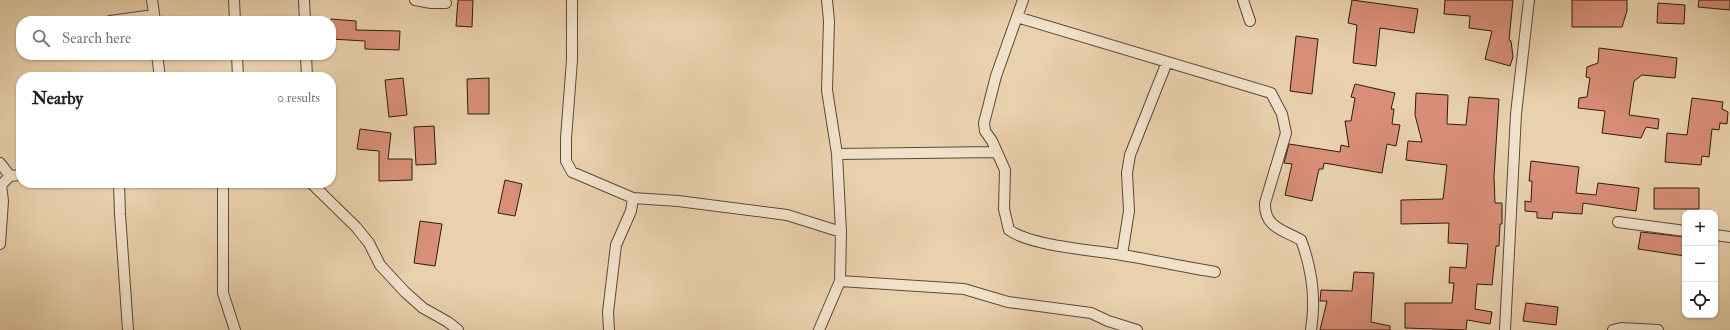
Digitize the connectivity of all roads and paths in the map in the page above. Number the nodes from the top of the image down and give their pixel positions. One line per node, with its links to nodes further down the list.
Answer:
1 (152, 0): 11 (street)
2 (234, 0): 12 (street)
3 (304, 0): 13 (street)
4 (415, 0): 10 (street)
5 (572, 0): 31 (street)
6 (827, 0): 24 (street)
7 (1023, 0): 14 (street)
8 (1243, 0): 15 (street)
9 (1528, 0): 48 (street)
10 (446, 3)
11 (154, 16)
12 (235, 16)
13 (305, 16)
14 (1017, 17): 19 (street); 23 (street)
15 (1250, 21)
16 (158, 60): 20 (street)
17 (237, 60): 21 (street)
18 (306, 60): 22 (street)
19 (1167, 62): 38 (street); 47 (street)
20 (159, 72)
21 (238, 72)
22 (307, 72)
23 (997, 152): 24 (street); 38 (street)
24 (837, 154): 34 (street)
25 (0, 163): 27 (street)
26 (16, 175): 27 (street)
27 (10, 176): 37 (street)
28 (119, 188): 41 (street)
29 (223, 188): 42 (street)
30 (316, 188): 43 (street)
31 (634, 198): 34 (street); 44 (street)
32 (1618, 222): 33 (street)
33 (1682, 231)
34 (841, 232): 40 (street)
35 (1718, 235): 36 (street)
36 (1730, 237)
37 (0, 244)
38 (1122, 255): 39 (street)
39 (1215, 272)
40 (840, 281): 45 (street); 46 (street)
41 (128, 330)
42 (235, 330)
43 (458, 330)
44 (609, 330)
45 (819, 330)
46 (1137, 330)
47 (1311, 330)
48 (1505, 330)
49 (1613, 330): 50 (street)
50 (1658, 330)

